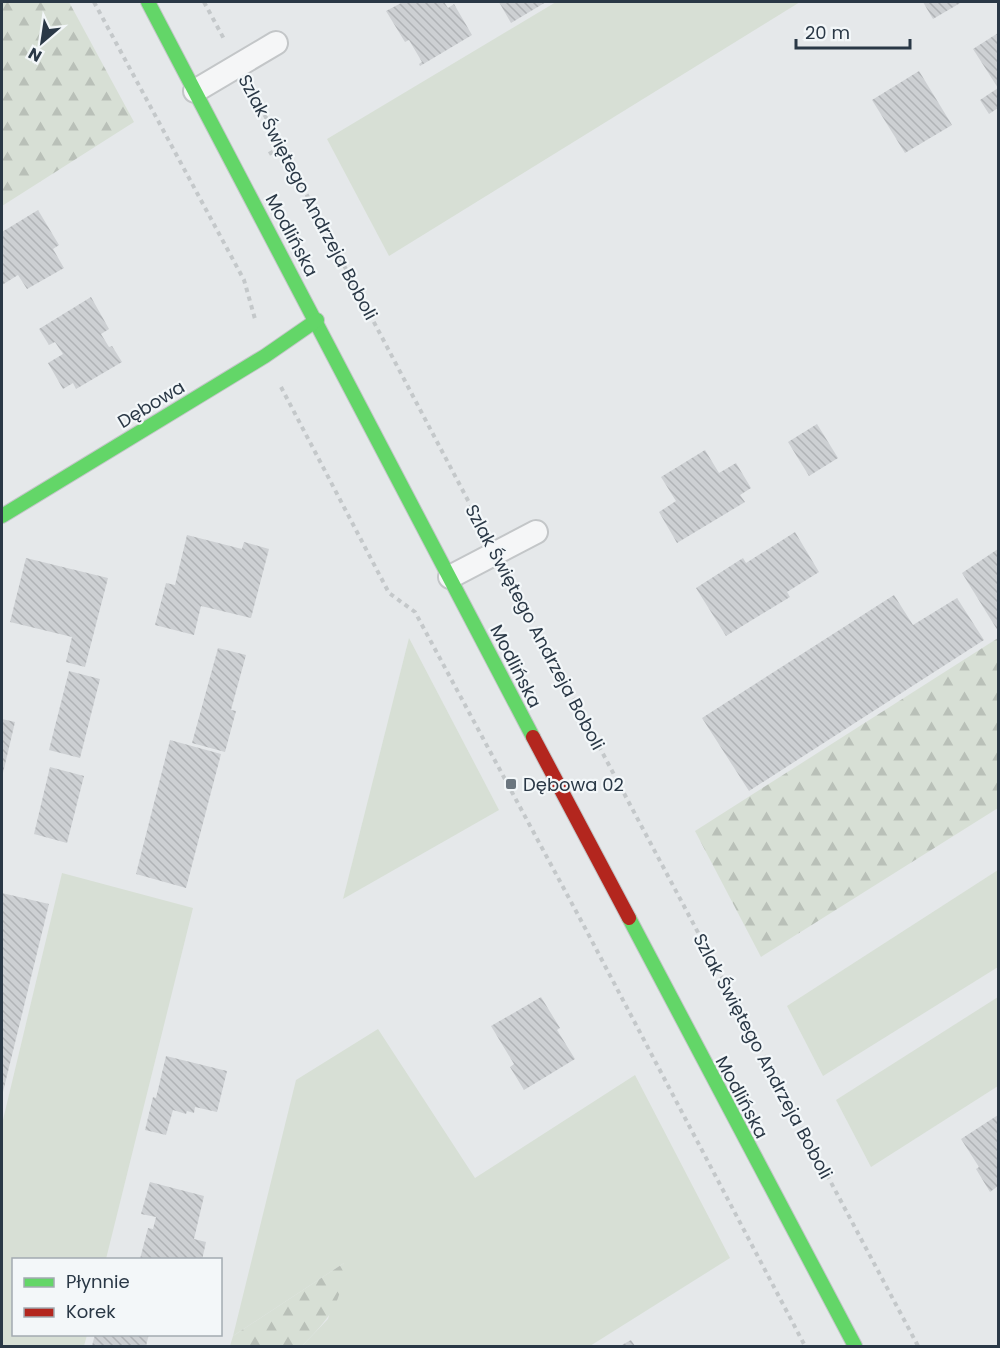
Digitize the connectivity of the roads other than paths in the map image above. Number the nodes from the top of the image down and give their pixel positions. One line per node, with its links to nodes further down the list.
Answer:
1 (148, 2): 3 (main road, Modlińska)
2 (276, 43): 3 (lane)
3 (195, 91): 4 (main road, Modlińska)
4 (317, 320): 5 (main road, Dębowa); 7 (main road, Modlińska)
5 (2, 516)
6 (536, 532): 7 (lane)
7 (450, 577): 8 (main road, Modlińska)
8 (855, 1347)

